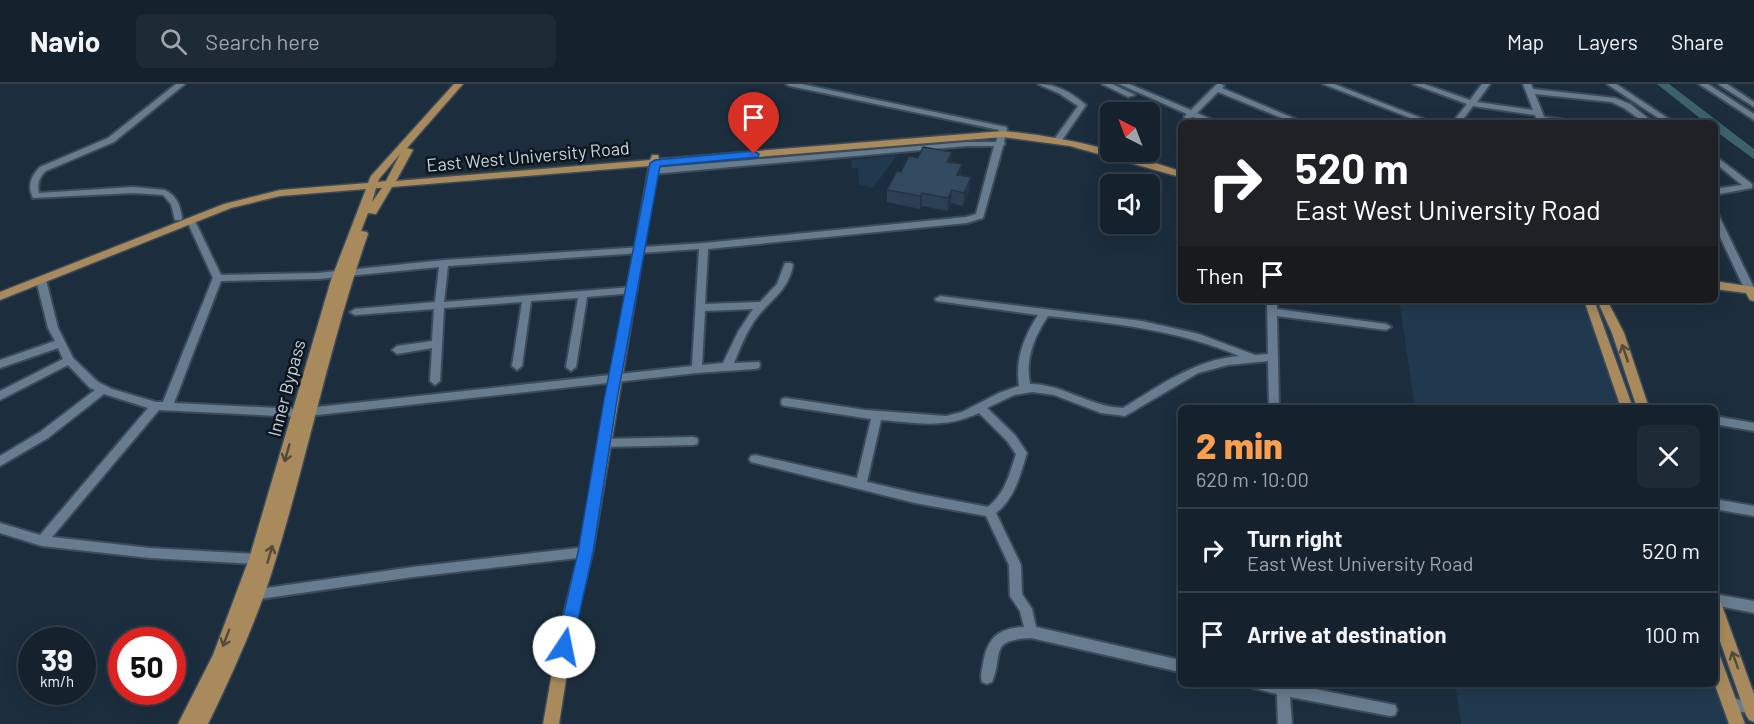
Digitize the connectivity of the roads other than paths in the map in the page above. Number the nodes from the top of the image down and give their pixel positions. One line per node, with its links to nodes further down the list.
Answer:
1 (181, 84): 41 (street)
2 (459, 84): 39 (main road, Inner Bypass)
3 (468, 84): 38 (main road, Inner Bypass)
4 (790, 84): 30 (street)
5 (1042, 84): 31 (street)
6 (1106, 84): 20 (street)
7 (1123, 84): 20 (street)
8 (1327, 84): 17 (street)
9 (1354, 84): 17 (street)
10 (1417, 84): 18 (street)
11 (1486, 84): 18 (street)
12 (1611, 84): 29 (street)
13 (1703, 84): 22 (street)
14 (1722, 84): 19 (street)
15 (1220, 87): 20 (street); 25 (street)
16 (1528, 88): 21 (street); 28 (street)
17 (1347, 91): 26 (street)
18 (1471, 103): 21 (street); 27 (street)
19 (1754, 105)
20 (1188, 116): 23 (street); 24 (street)
21 (1540, 118)
22 (1754, 118)
23 (1194, 120)
24 (1203, 120)
25 (1294, 120)
26 (1422, 120)
27 (1458, 120)
28 (1646, 120)
29 (1666, 120)
30 (1002, 136): 31 (main road, East West University Road); 35 (main road, East West University Road); 35 (street); 44 (street)
31 (1058, 139): 32 (main road, East West University Road); 37 (main road, East West University Road)
32 (1100, 147)
33 (1718, 160): 40 (street)
34 (1158, 162): 36 (main road)
35 (654, 164): 38 (main road, East West University Road); 45 (main road)
36 (1178, 167)
37 (1178, 173)
38 (391, 180): 39 (main road, East West University Road); 48 (main road, Inner Bypass)
39 (373, 182): 41 (main road, East West University Road); 42 (main road, East West University Road); 48 (main road, Inner Bypass)
40 (1718, 192)
41 (178, 218): 52 (main road, East West University Road)
42 (191, 221): 49 (street); 50 (main road, East West University Road)
43 (1719, 231): 55 (street)
44 (704, 246): 45 (street); 64 (street)
45 (638, 250): 46 (street); 53 (main road)
46 (444, 262): 48 (street); 63 (street)
47 (788, 264): 62 (street)
48 (343, 273): 49 (street); 92 (main road, Inner Bypass)
49 (218, 278): 90 (street)
50 (41, 280): 56 (main road, East West University Road); 69 (street)
51 (1718, 286): 55 (main road)
52 (0, 289)
53 (632, 290): 54 (street); 81 (main road)
54 (583, 294): 57 (street); 78 (street)
55 (1752, 294)
56 (0, 296)
57 (527, 299): 63 (street); 77 (street)
58 (940, 299): 66 (street)
59 (1272, 303): 67 (street)
60 (1589, 303): 88 (main road)
61 (1603, 303): 89 (main road, one-way to 61)
62 (763, 305): 64 (street); 79 (street)
63 (439, 307): 65 (street); 70 (street)
64 (701, 308): 80 (street)
65 (355, 312)
66 (1045, 312): 73 (street); 83 (street)
67 (1272, 312): 68 (street); 72 (street)
68 (1386, 327)
69 (60, 343): 74 (street); 75 (street)
70 (437, 344): 71 (street); 82 (street)
71 (397, 350)
72 (1273, 357): 73 (street); 87 (street)
73 (1254, 358): 83 (street)
74 (69, 360): 84 (street); 85 (street)
75 (0, 362)
76 (755, 365): 79 (street)
77 (516, 366)
78 (571, 367)
79 (727, 367): 80 (street)
80 (697, 369): 81 (street)
81 (615, 378): 92 (street); 97 (main road)
82 (435, 381)
83 (1025, 388): 91 (street)
84 (103, 389): 90 (street); 98 (street)
85 (0, 396)
86 (786, 402): 93 (street)
87 (1275, 405)
88 (1626, 405)
89 (1643, 405)
90 (162, 406): 92 (street); 104 (street)
91 (979, 407): 93 (street); 102 (street)
92 (304, 413): 106 (main road, Inner Bypass, one-way to 106); 107 (main road, Inner Bypass, one-way to 92)
93 (877, 416): 99 (street)
94 (1718, 421): 95 (street)
95 (1754, 427)
96 (693, 441): 97 (street)
97 (603, 443): 105 (main road)
98 (0, 462)
99 (861, 484): 99 (street); 102 (street)
100 (1718, 505): 101 (street)
101 (1754, 511)
102 (990, 512): 112 (street)
103 (0, 528): 104 (street)
104 (42, 541): 106 (street)
105 (586, 552): 107 (street); 122 (main road)
106 (256, 560): 108 (main road, Inner Bypass)
107 (258, 594): 108 (street); 121 (main road, Inner Bypass)
108 (242, 596): 120 (main road, Inner Bypass, one-way to 120)
109 (1718, 602): 110 (street)
110 (1754, 607)
111 (1718, 612): 119 (main road, one-way to 111)
112 (1031, 632): 113 (street); 115 (street)
113 (1178, 666)
114 (1718, 670): 117 (main road)
115 (987, 678)
116 (1283, 687): 118 (street); 123 (street)
117 (1730, 704): 119 (street); 124 (main road)
118 (1390, 710)
119 (1753, 710)
120 (186, 724)
121 (200, 724)
122 (551, 724)
123 (1285, 724)
124 (1737, 724)

